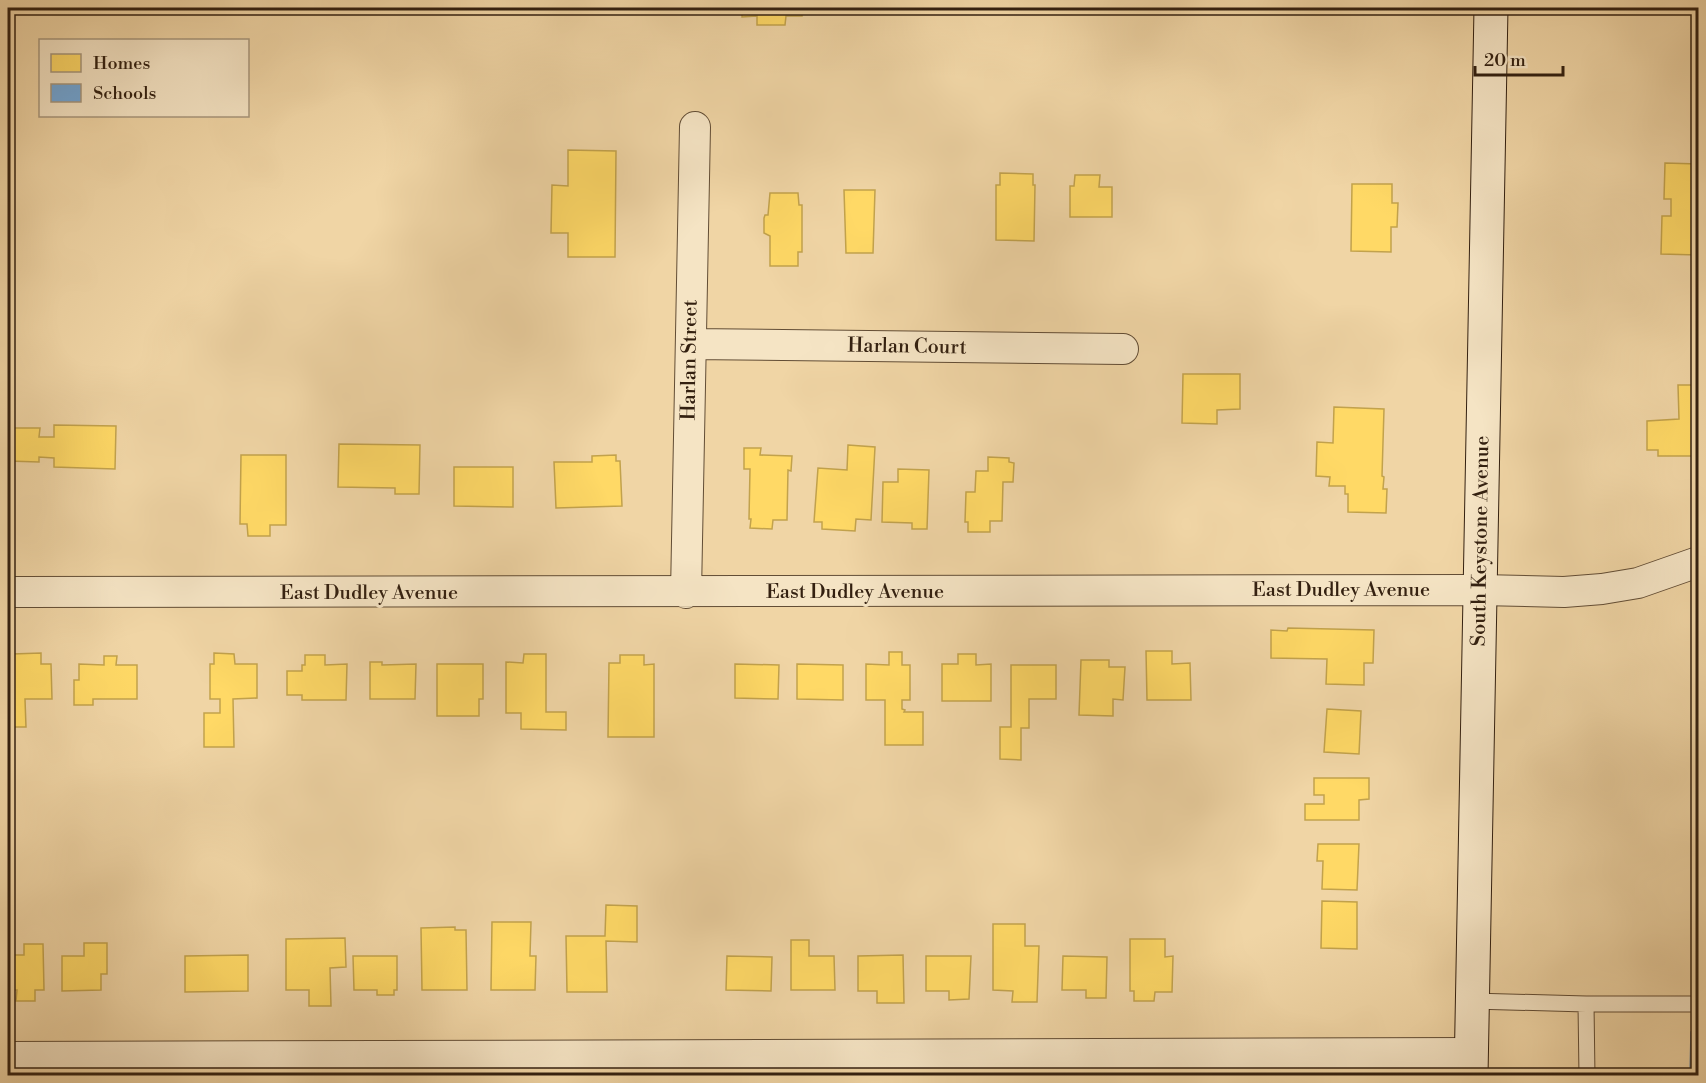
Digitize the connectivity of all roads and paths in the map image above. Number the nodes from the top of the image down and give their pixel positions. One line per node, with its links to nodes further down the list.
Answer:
1 (1491, 8): 6 (main road, South Keystone Avenue)
2 (695, 128): 3 (street, Harlan Street)
3 (690, 344): 4 (street, Harlan Court); 8 (street, Harlan Street)
4 (1122, 349)
5 (1698, 562): 6 (street, East Dudley Avenue)
6 (1480, 590): 8 (street, East Dudley Avenue); 9 (main road, South Keystone Avenue)
7 (8, 592): 8 (street, East Dudley Avenue)
8 (686, 593)
9 (1472, 1001): 10 (lane); 13 (main road, South Keystone Avenue)
10 (1586, 1004): 11 (lane); 14 (lane)
11 (1698, 1004)
12 (8, 1057): 13 (street)
13 (1471, 1064)
14 (1587, 1076)

